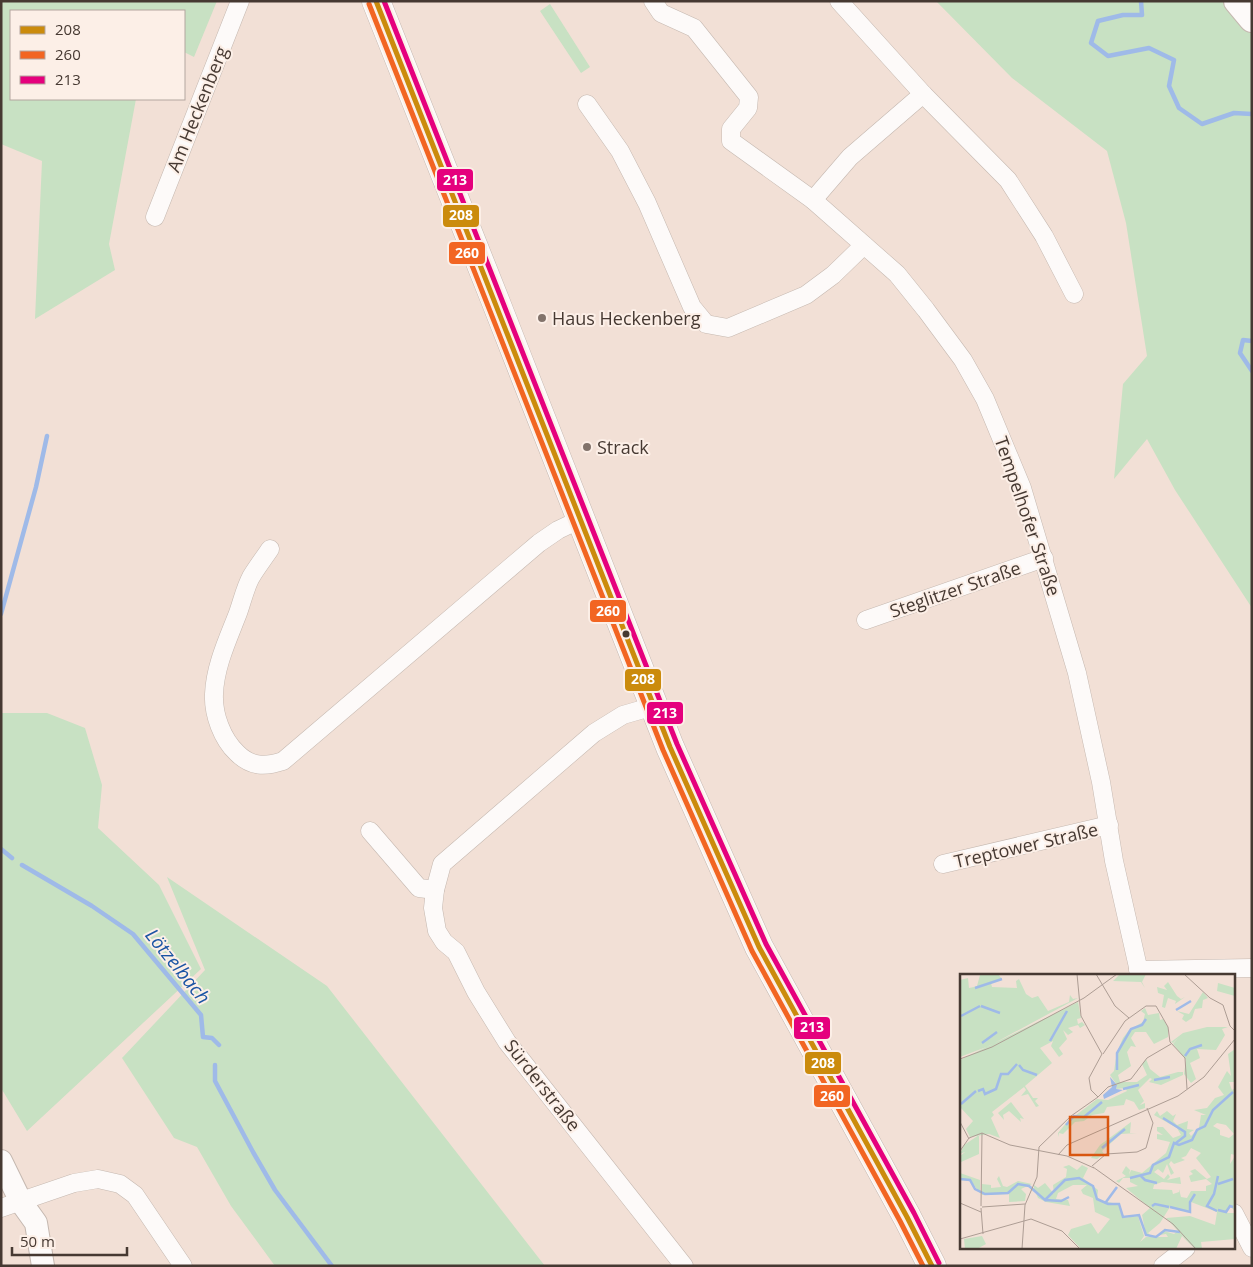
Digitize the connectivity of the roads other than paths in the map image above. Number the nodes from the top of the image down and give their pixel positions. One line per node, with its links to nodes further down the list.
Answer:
1 (240, 1): 10 (street, Am Heckenberg)
2 (376, 1): 13 (main road)
3 (653, 1): 9 (street, Tempelhofer Straße)
4 (839, 1): 7 (street)
5 (1237, 1): 6 (main road)
6 (1252, 19)
7 (923, 94): 9 (street); 12 (street)
8 (587, 104): 11 (street)
9 (813, 200): 11 (street, Tempelhofer Straße)
10 (155, 217)
11 (864, 245): 15 (street, Tempelhofer Straße)
12 (1074, 294)
13 (581, 519): 14 (street); 17 (main road)
14 (270, 548)
15 (1044, 558): 16 (street, Steglitzer Straße); 18 (street, Tempelhofer Straße)
16 (866, 620)
17 (654, 706): 21 (street, Sürderstraße); 33 (main road)
18 (1109, 825): 20 (street, Treptower Straße); 23 (street, Tempelhofer Straße)
19 (370, 831): 21 (street)
20 (943, 864)
21 (435, 890): 32 (street, Sürderstraße)
22 (1252, 968): 23 (street, Tempelhofer Straße)
23 (1139, 973)
24 (1, 1161): 25 (street)
25 (11, 1205): 29 (street); 30 (street); 31 (street)
26 (1236, 1217): 27 (street)
27 (1252, 1248)
28 (1183, 1250): 34 (street)
29 (35, 1266)
30 (43, 1266)
31 (184, 1266)
32 (684, 1266)
33 (932, 1266)
34 (1163, 1266)

